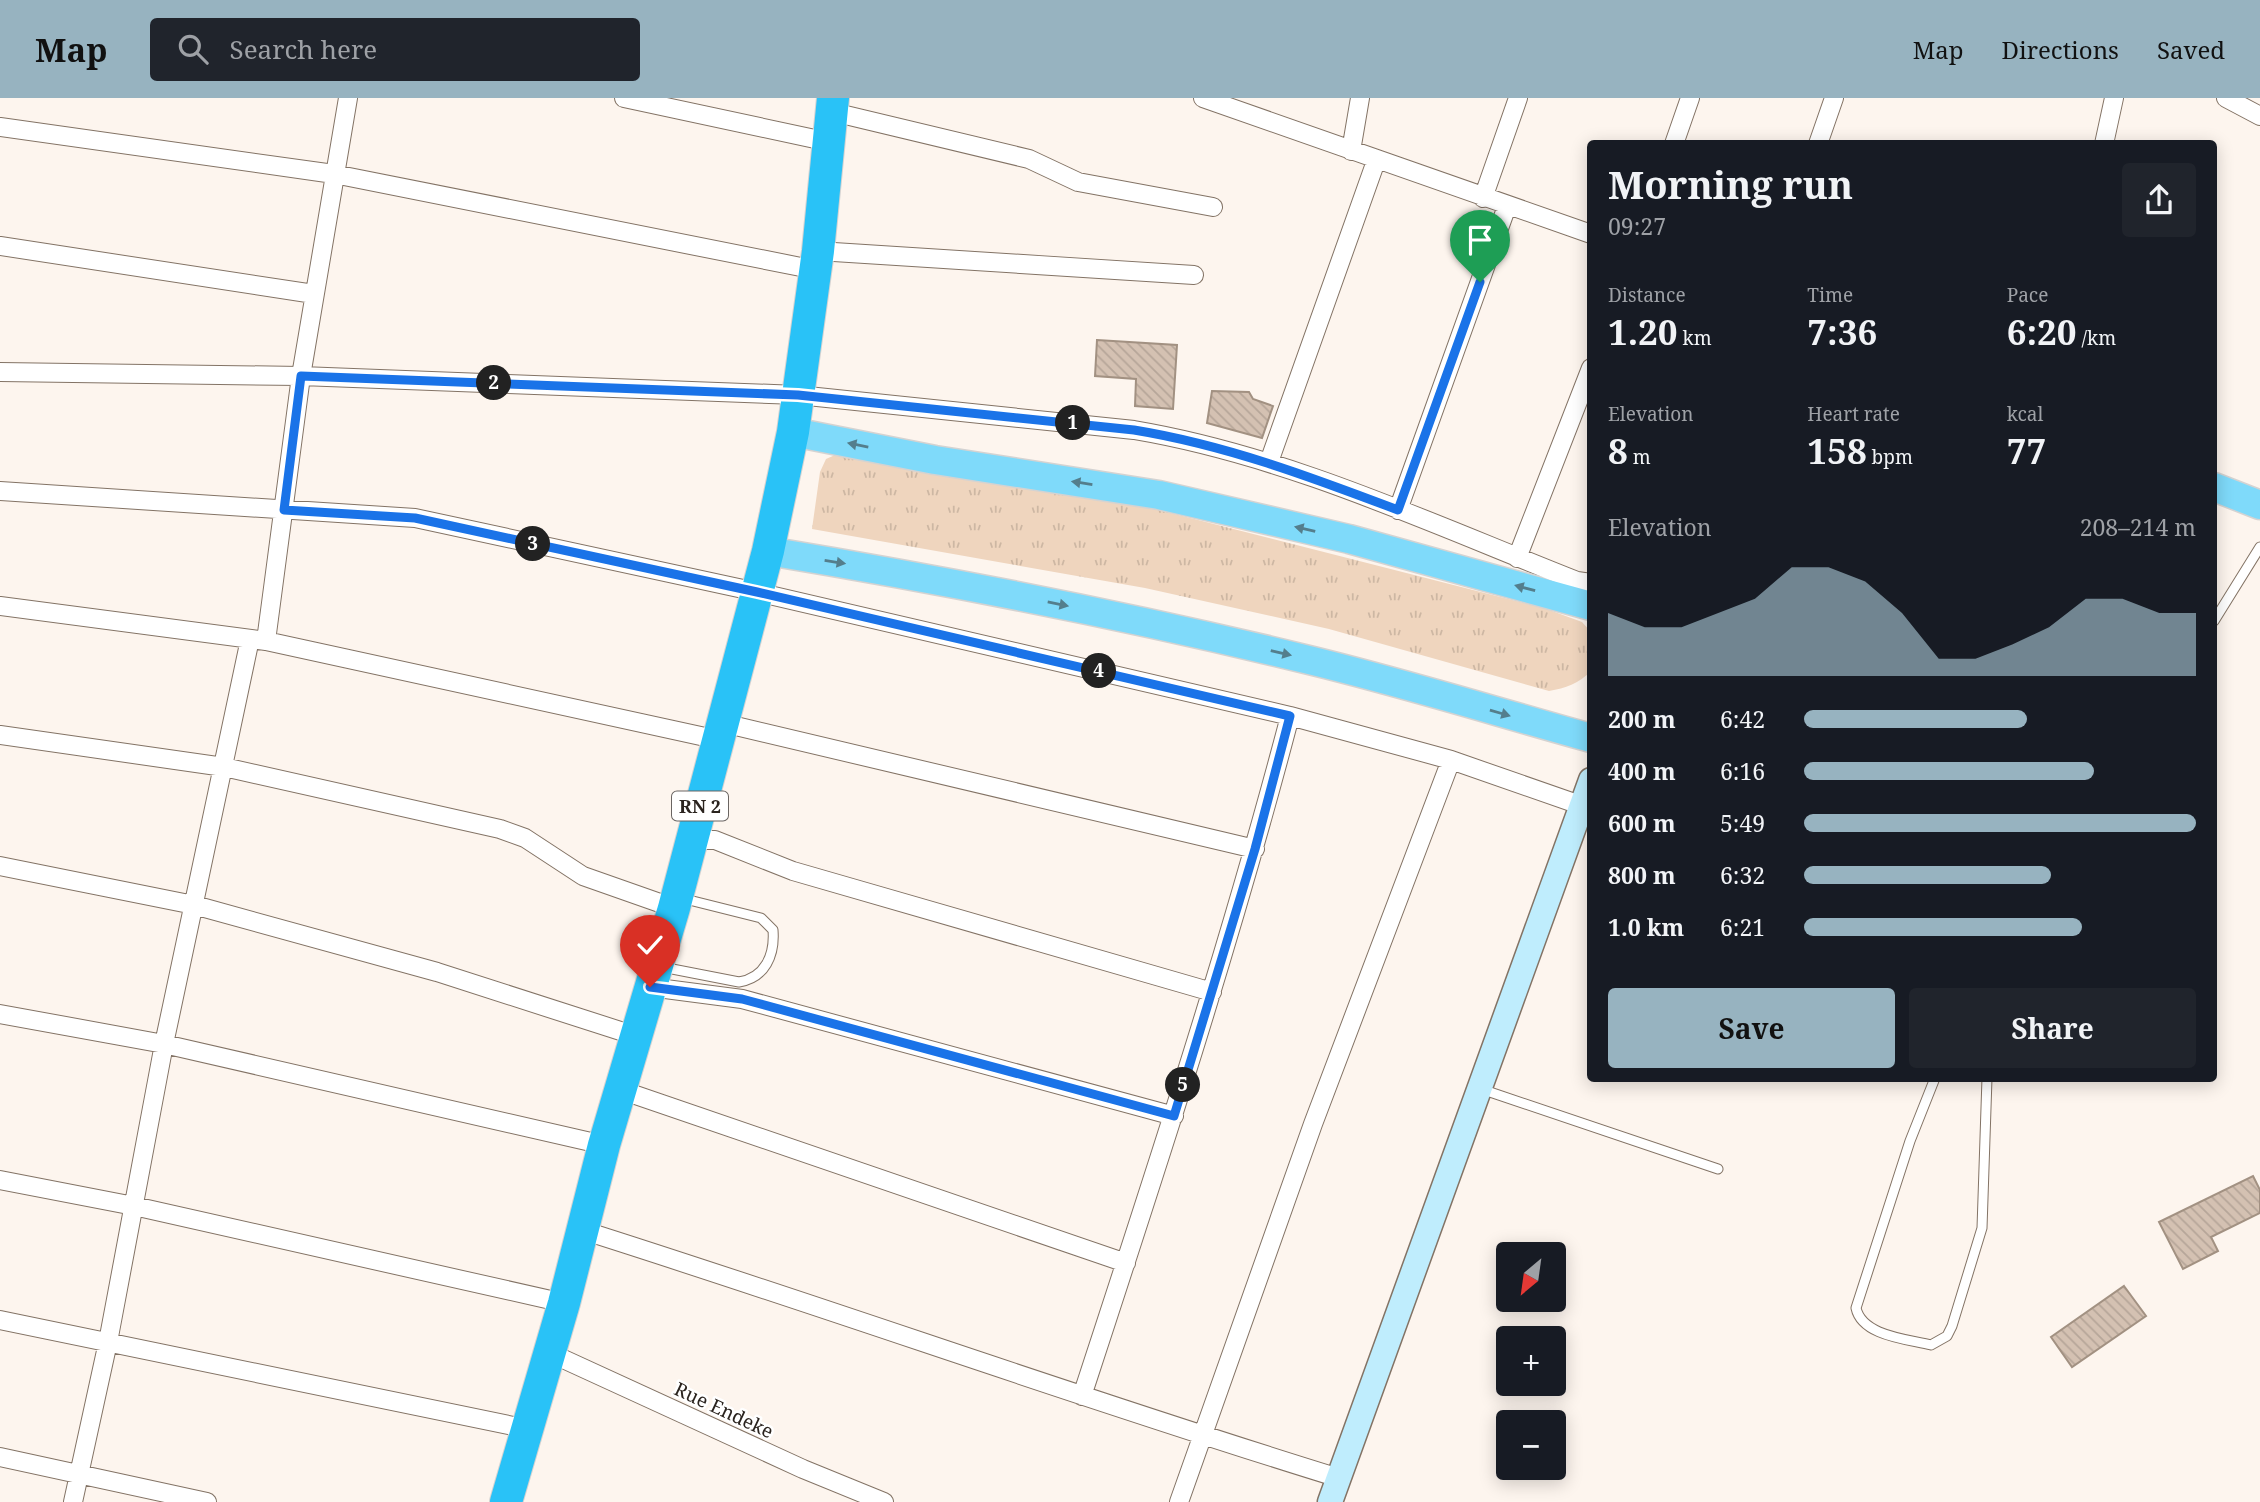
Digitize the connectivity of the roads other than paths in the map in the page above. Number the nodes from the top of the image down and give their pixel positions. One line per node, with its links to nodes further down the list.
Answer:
1 (348, 98): 20 (street)
2 (624, 98): 17 (street)
3 (1203, 98): 10 (street)
4 (1360, 98): 18 (street)
5 (1518, 98): 21 (street)
6 (1690, 98): 14 (street)
7 (1834, 98): 15 (street)
8 (2114, 98): 16 (street)
9 (2226, 98): 12 (street)
10 (1229, 102): 18 (street)
11 (833, 105): 17 (highway, RN 2); 23 (street)
12 (2260, 116)
13 (0, 127): 20 (street)
14 (1675, 140)
15 (1819, 140)
16 (2105, 140)
17 (829, 142): 26 (highway, RN 2)
18 (1351, 151): 19 (street)
19 (1376, 161): 21 (street); 34 (street)
20 (334, 174): 26 (street); 28 (street)
21 (1483, 198): 22 (street)
22 (1507, 206): 24 (street); 39 (street)
23 (1213, 207)
24 (1587, 232)
25 (0, 246): 28 (street)
26 (817, 260): 27 (street); 32 (highway, RN 2)
27 (1195, 275)
28 (314, 294): 30 (street)
29 (0, 372): 30 (street)
30 (301, 376): 32 (street); 38 (street)
31 (1587, 378): 42 (street)
32 (798, 395): 33 (highway, RN 2); 34 (street)
33 (793, 432): 41 (highway, RN 2); 45 (main road, one-way to 33)
34 (1269, 461): 39 (street)
35 (2217, 488): 37 (main road)
36 (0, 491): 38 (street)
37 (2260, 505)
38 (284, 510): 44 (street); 48 (street)
39 (1398, 510): 42 (street)
40 (2260, 547): 47 (lane)
41 (768, 551): 44 (highway, RN 2); 52 (main road, one-way to 52)
42 (1517, 558): 43 (street)
43 (1587, 582)
44 (757, 592): 49 (street); 50 (highway, RN 2)
45 (1587, 605)
46 (0, 606): 48 (street)
47 (2217, 616)
48 (258, 640): 50 (street); 54 (street)
49 (1290, 716): 53 (street); 58 (street)
50 (721, 731): 57 (highway, RN 2); 58 (street)
51 (0, 735): 54 (street)
52 (1587, 737)
53 (1451, 760): 56 (street); 84 (street)
54 (224, 767): 60 (street); 61 (street)
55 (1587, 793): 56 (street)
56 (1583, 806): 69 (street)
57 (690, 841): 60 (highway, RN 2); 63 (street)
58 (1255, 849): 63 (street)
59 (0, 866): 61 (street)
60 (675, 903): 62 (highway, RN 2); 62 (lane)
61 (194, 905): 65 (street); 66 (street)
62 (653, 976): 65 (highway, RN 2); 71 (street)
63 (1212, 992): 71 (street)
64 (0, 1014): 66 (street)
65 (636, 1036): 70 (highway, RN 2)
66 (164, 1044): 72 (street); 75 (street)
67 (1933, 1082): 68 (lane)
68 (1987, 1082)
69 (1481, 1089): 73 (lane); 87 (street)
70 (621, 1090): 72 (highway, RN 2); 77 (street)
71 (1174, 1116): 77 (street)
72 (604, 1145): 76 (highway, RN 2)
73 (1718, 1170)
74 (0, 1180): 75 (street)
75 (134, 1206): 78 (street); 80 (street)
76 (582, 1230): 78 (highway, RN 2); 82 (street)
77 (1126, 1263): 82 (street)
78 (564, 1303): 81 (highway, RN 2)
79 (0, 1320): 80 (street)
80 (108, 1342): 83 (street); 86 (street)
81 (548, 1352): 83 (highway, RN 2); 91 (street, Rue Endeke)
82 (1082, 1396): 84 (street)
83 (527, 1429): 90 (highway, RN 2)
84 (1202, 1436): 87 (street); 92 (street)
85 (0, 1457): 86 (street)
86 (79, 1474): 88 (street); 89 (street)
87 (1339, 1478): 93 (street)
88 (73, 1502)
89 (207, 1502)
90 (506, 1502)
91 (884, 1502)
92 (1179, 1502)
93 (1330, 1502)

